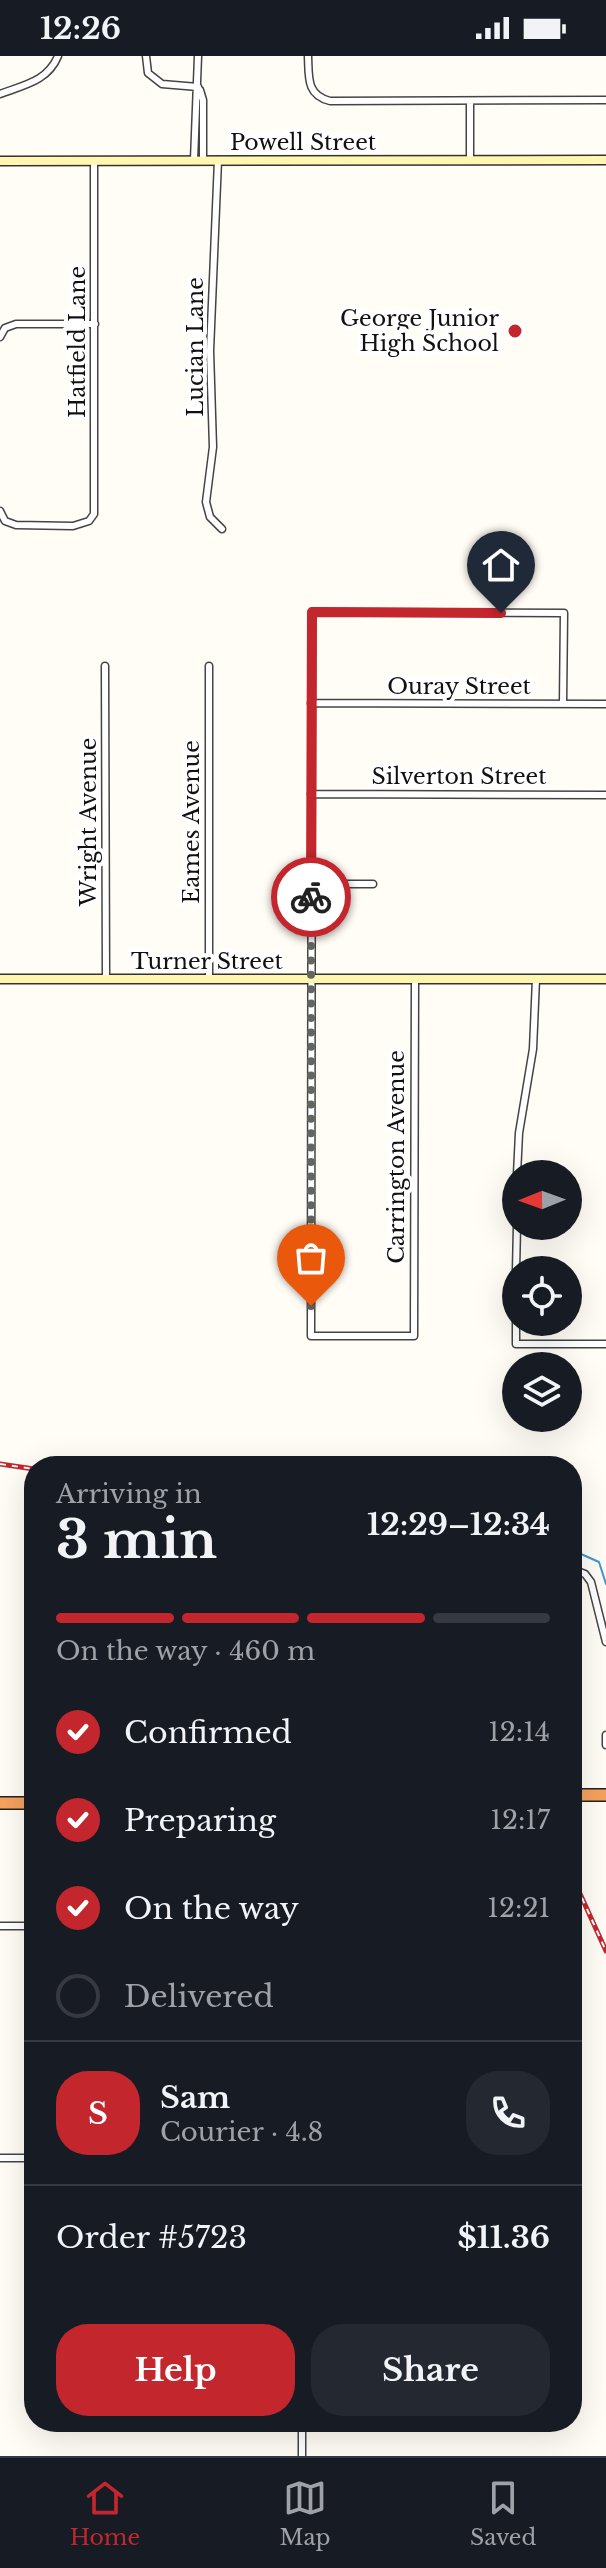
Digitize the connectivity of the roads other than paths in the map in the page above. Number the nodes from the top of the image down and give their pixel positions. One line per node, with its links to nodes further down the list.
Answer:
1 (58, 56): 6 (street)
2 (146, 56): 5 (street)
3 (198, 56): 5 (street)
4 (308, 56): 8 (street)
5 (198, 87): 9 (street)
6 (0, 94)
7 (606, 100): 8 (street)
8 (470, 101): 11 (street)
9 (199, 160): 10 (street, Powell Street); 14 (street, Powell Street)
10 (218, 160): 11 (street, Powell Street); 18 (street, Lucian Lane)
11 (470, 160): 12 (street, Powell Street)
12 (606, 160)
13 (0, 161): 14 (street, Powell Street)
14 (94, 161): 15 (street, Hatfield Lane)
15 (95, 324): 16 (street); 17 (street, Hatfield Lane)
16 (0, 337)
17 (0, 511)
18 (222, 529)
19 (105, 666): 30 (street, Wright Avenue)
20 (209, 666): 31 (street, Eames Avenue)
21 (311, 703): 22 (street, Ouray Street); 22 (street); 24 (street)
22 (563, 704): 23 (street, Ouray Street)
23 (606, 704)
24 (311, 794): 25 (street, Silverton Street); 26 (street)
25 (606, 795)
26 (311, 884): 27 (street); 28 (street)
27 (373, 884)
28 (310, 978): 31 (street, Turner Street); 32 (street, Turner Street); 32 (street, Carrington Avenue)
29 (0, 979): 30 (street, Turner Street)
30 (106, 979): 31 (street, Turner Street)
31 (209, 979)
32 (415, 979): 33 (street, Turner Street)
33 (536, 979): 34 (street, Turner Street); 35 (street)
34 (606, 979)
35 (518, 1160)
36 (516, 1336): 37 (street)
37 (606, 1344)
38 (582, 1573): 39 (street)
39 (606, 1642)
40 (606, 1735): 41 (street)
41 (606, 1745)
42 (582, 1795): 43 (highway)
43 (606, 1795)
44 (0, 1803): 45 (highway)
45 (24, 1803)
46 (0, 1926): 47 (street)
47 (24, 1926)
48 (0, 2158): 49 (street)
49 (24, 2158)
50 (302, 2432): 51 (street)
51 (302, 2456)

